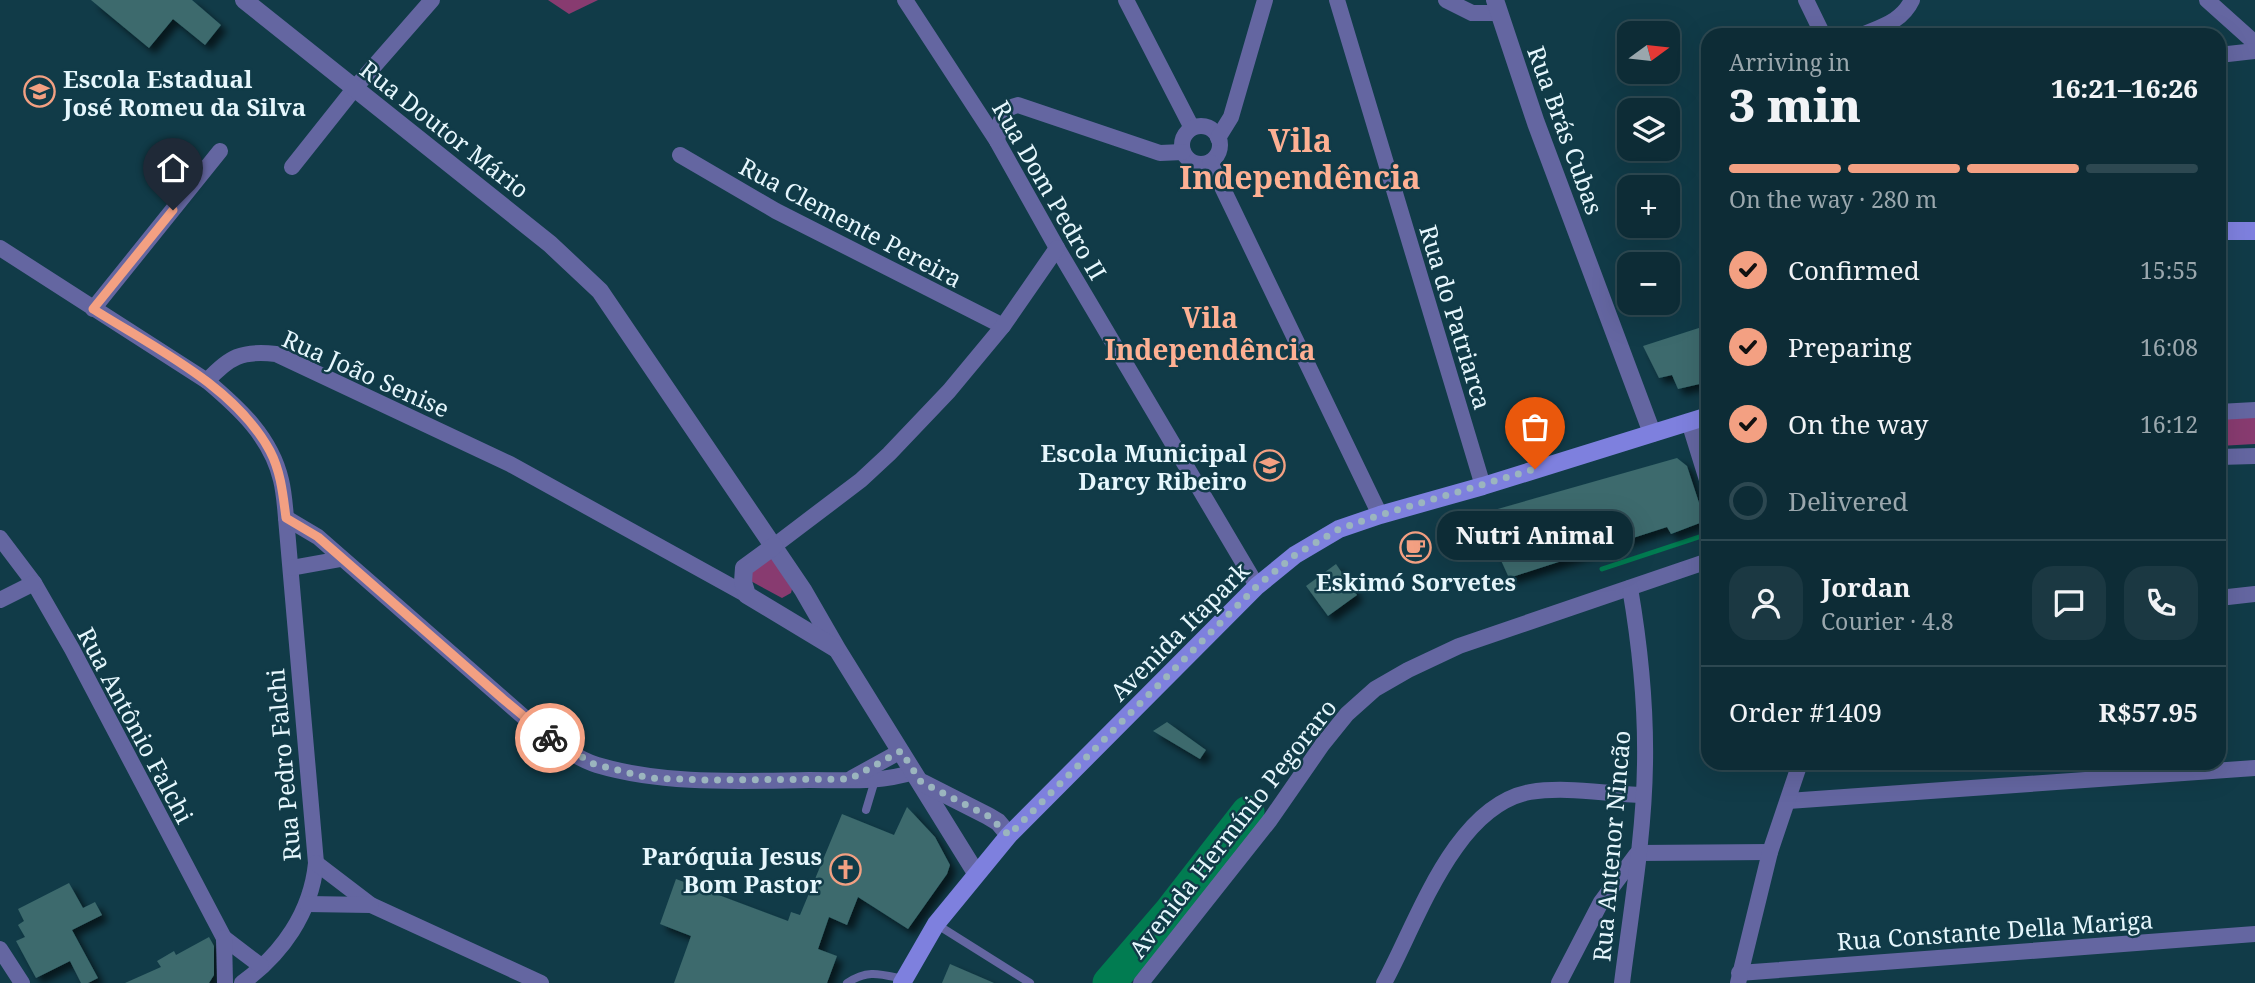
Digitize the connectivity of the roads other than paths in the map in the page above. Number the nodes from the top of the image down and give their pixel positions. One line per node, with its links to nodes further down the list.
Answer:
1 (244, 0): 17 (street, Rua Doutor Mário)
2 (432, 0): 17 (street)
3 (905, 0): 20 (street, Rua Dom Pedro II)
4 (1126, 0): 18 (street)
5 (1265, 0): 19 (street)
6 (1337, 0): 41 (street, Rua do Patriarca)
7 (1446, 0): 11 (street)
8 (1806, 0): 12 (street)
9 (1912, 0): 13 (street)
10 (2207, 0): 14 (street)
11 (1497, 7): 37 (street, Rua Brás Cubas)
12 (1820, 28)
13 (1879, 28)
14 (2255, 43)
15 (2255, 51): 16 (street)
16 (2226, 54)
17 (354, 89): 25 (street); 45 (street, Rua Doutor Mário)
18 (1192, 128): 19 (street); 22 (street)
19 (1219, 138): 24 (street)
20 (997, 141): 22 (street); 29 (street, Rua Dom Pedro II)
21 (220, 151): 30 (street)
22 (1183, 152): 24 (street)
23 (680, 155): 31 (street, Rua Clemente Pereira)
24 (1210, 162): 42 (street)
25 (292, 167)
26 (2226, 231): 27 (main road)
27 (2255, 231)
28 (0, 248): 30 (street, Rua Pedro Falchi)
29 (1057, 248): 31 (street); 52 (street, Rua Dom Pedro II)
30 (93, 309): 32 (street, Rua Pedro Falchi)
31 (1003, 326): 45 (street)
32 (207, 381): 43 (street, Rua Pedro Falchi); 50 (street, Rua João Senise)
33 (2255, 410): 34 (street)
34 (2226, 412)
35 (1701, 418): 36 (main road, Avenida Itapark)
36 (1689, 422): 37 (main road, Avenida Itapark); 40 (street)
37 (1652, 433): 41 (main road, Avenida Itapark)
38 (2255, 456): 39 (street)
39 (2226, 457)
40 (1701, 461)
41 (1483, 486): 42 (main road, Avenida Itapark)
42 (1380, 515): 52 (main road, Avenida Itapark)
43 (286, 518): 46 (street); 48 (street, Rua Pedro Falchi)
44 (0, 538): 51 (street, Rua Antônio Falchi)
45 (774, 546): 49 (street); 54 (street, Rua Doutor Mário)
46 (341, 559): 48 (street); 65 (street)
47 (1701, 563): 53 (street, Avenida Hermínio Pegoraro)
48 (291, 568): 73 (street, Rua Pedro Falchi)
49 (744, 568): 50 (street); 56 (street)
50 (714, 577): 56 (street, Rua João Senise)
51 (34, 583): 58 (street); 79 (street, Rua Antônio Falchi)
52 (1257, 586): 70 (main road, Avenida Itapark)
53 (1630, 588): 67 (street, Rua Antenor Nincão); 90 (street, Avenida Hermínio Pegoraro)
54 (803, 590): 59 (street); 60 (street, Rua Doutor Mário)
55 (2255, 594): 57 (street)
56 (747, 595): 59 (street)
57 (2226, 597)
58 (0, 600)
59 (780, 615): 60 (street)
60 (836, 649): 61 (street, Rua Doutor Mário)
61 (901, 751): 64 (street, Rua Doutor Mário); 65 (street)
62 (2255, 768): 68 (street)
63 (1798, 770): 68 (street)
64 (917, 777): 66 (street); 70 (street); 74 (street, Rua Doutor Mário)
65 (850, 779): 66 (street)
66 (875, 780): 69 (lane)
67 (1643, 794): 72 (street, Rua Antenor Nincão); 91 (street)
68 (1788, 801): 71 (street)
69 (866, 810)
70 (1009, 835): 74 (main road, Avenida Itapark)
71 (1770, 852): 72 (street); 82 (street)
72 (1638, 853): 92 (street); 93 (street, Rua Antenor Nincão)
73 (316, 863): 75 (street, Rua Pedro Falchi); 76 (street)
74 (976, 873): 77 (main road, Avenida Itapark)
75 (307, 904): 76 (street); 81 (street, Rua Pedro Falchi)
76 (371, 905): 87 (street)
77 (936, 924): 83 (main road, Avenida Itapark); 89 (lane)
78 (2255, 934): 82 (street, Rua Constante Della Mariga)
79 (224, 938): 81 (street, Rua Antônio Falchi); 85 (street, Rua Antônio Falchi)
80 (0, 949): 84 (street)
81 (261, 966): 86 (street, Rua Pedro Falchi)
82 (1738, 978)
83 (903, 981): 88 (lane)
84 (22, 983)
85 (225, 983)
86 (242, 983)
87 (541, 983)
88 (846, 983)
89 (1030, 983)
90 (1141, 983)
91 (1384, 983)
92 (1559, 983)
93 (1622, 983)

